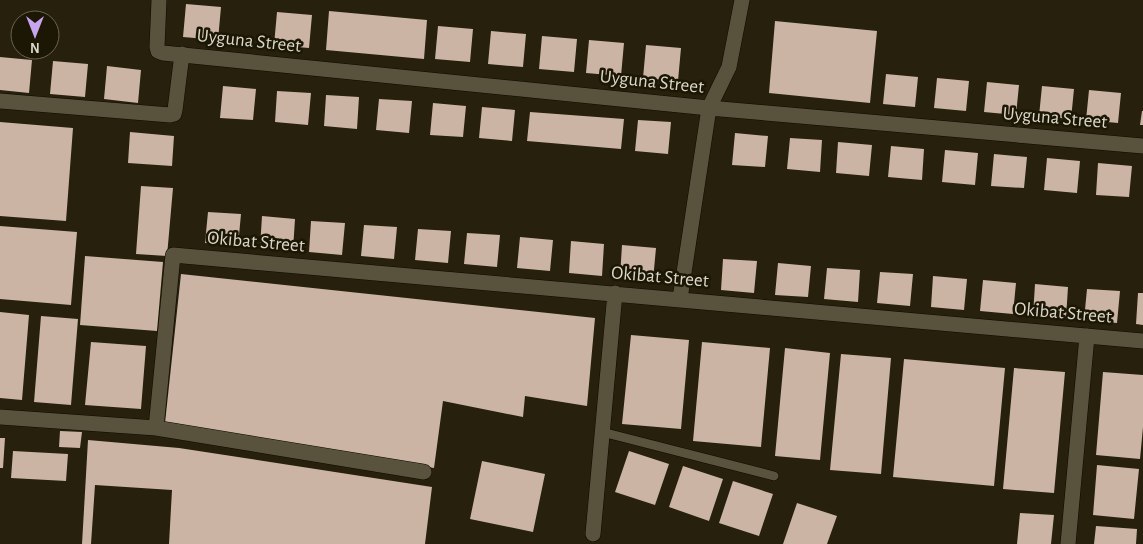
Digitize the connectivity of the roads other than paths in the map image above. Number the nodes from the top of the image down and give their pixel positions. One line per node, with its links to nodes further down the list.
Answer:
1 (159, 0): 3 (street, Uyguna Street)
2 (742, 0): 5 (street)
3 (182, 54): 4 (street); 5 (street, Uyguna Street)
4 (0, 101)
5 (709, 108): 6 (street, Uyguna Street); 8 (street)
6 (1143, 146)
7 (615, 293): 8 (street, Okibat Street); 12 (street, Okibat Street); 13 (street)
8 (680, 299): 9 (street, Okibat Street)
9 (1087, 336): 10 (street, Okibat Street); 17 (street)
10 (1143, 341)
11 (0, 417): 12 (street)
12 (156, 428): 14 (street)
13 (602, 432): 15 (lane); 16 (street)
14 (424, 472)
15 (774, 476)
16 (593, 534)
17 (1068, 544)

